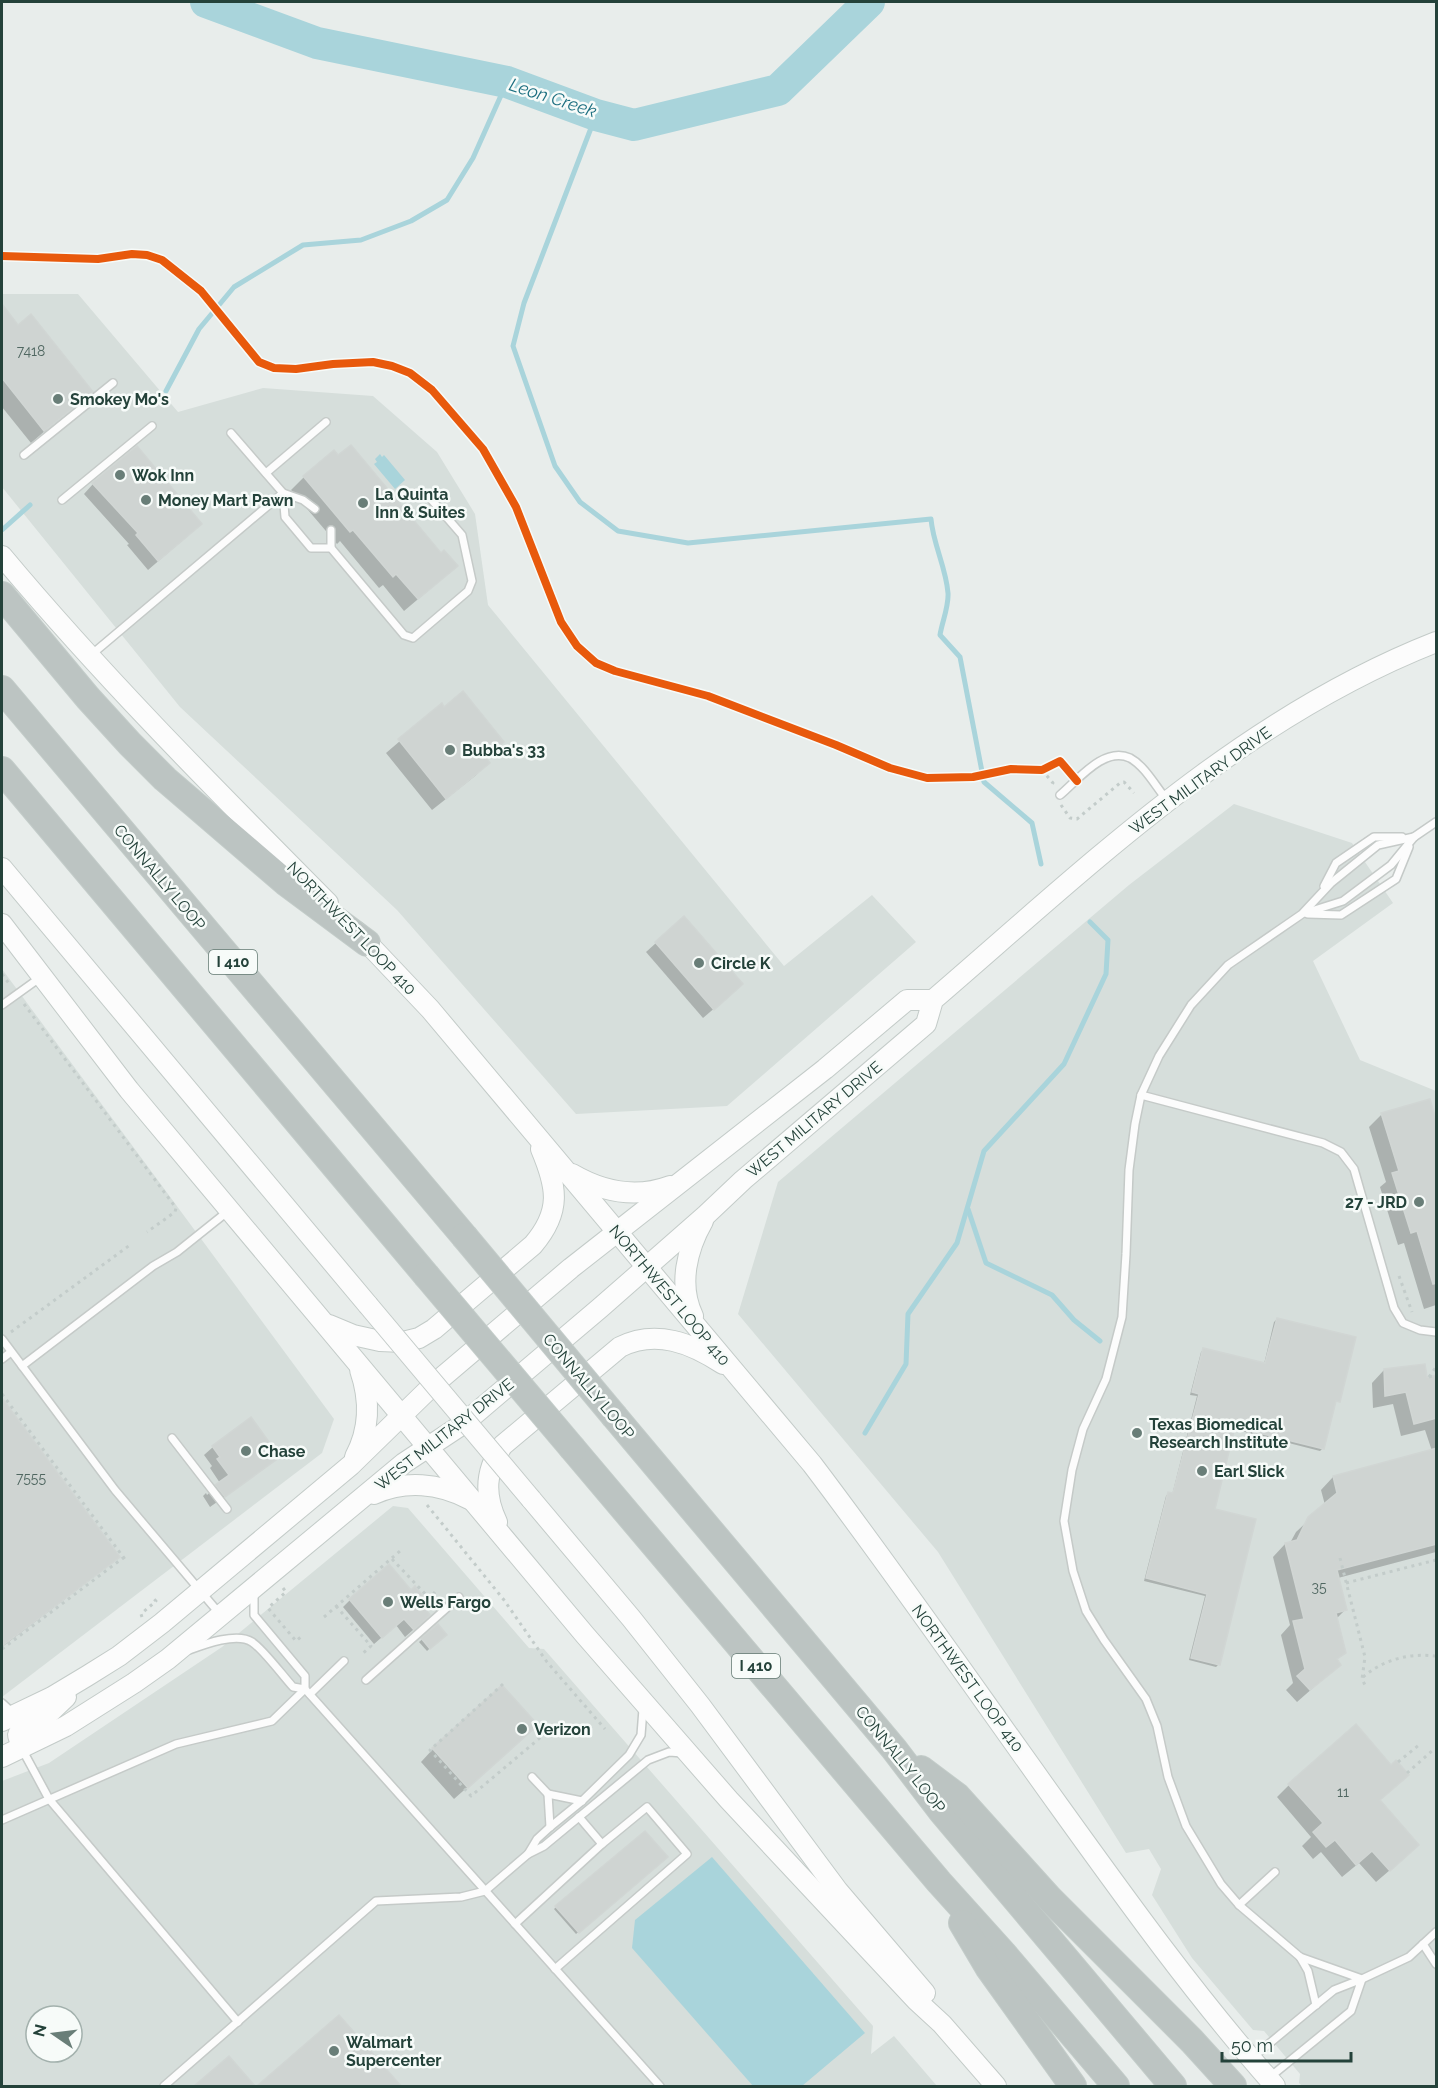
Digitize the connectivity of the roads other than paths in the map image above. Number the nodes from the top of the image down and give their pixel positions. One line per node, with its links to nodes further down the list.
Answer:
1 (113, 383): 5 (lane)
2 (326, 422): 6 (lane)
3 (152, 426): 9 (lane)
4 (231, 433): 6 (lane)
5 (24, 455)
6 (266, 473): 7 (lane)
7 (283, 494): 10 (lane); 12 (lane); 16 (lane)
8 (430, 498): 12 (lane)
9 (62, 500)
10 (315, 509)
11 (332, 530): 12 (lane)
12 (331, 548)
13 (2, 556): 16 (main road, NORTHWEST LOOP 410)
14 (2, 595): 27 (highway)
15 (1437, 642): 20 (main road, WEST MILITARY DRIVE)
16 (89, 657): 27 (main road, NORTHWEST LOOP 410)
17 (2, 688): 68 (highway, CONNALLY LOOP / I 410, bridge)
18 (2, 770): 81 (highway, I 410, bridge)
19 (1060, 799): 20 (lane)
20 (1167, 800): 29 (main road, WEST MILITARY DRIVE)
21 (1437, 822): 22 (lane)
22 (1414, 837): 24 (lane); 24 (lane); 25 (lane); 25 (lane)
23 (2, 868): 93 (main road, bridge)
24 (1320, 894): 25 (lane)
25 (1302, 914): 31 (lane)
26 (2, 924): 28 (main road)
27 (367, 943): 32 (main road, NORTHWEST LOOP 410)
28 (42, 977): 30 (lane); 35 (main road)
29 (933, 1000): 34 (main road, WEST MILITARY DRIVE); 36 (main road, WEST MILITARY DRIVE)
30 (2, 1005)
31 (1141, 1095): 41 (lane); 83 (lane)
32 (536, 1135): 33 (main road, NORTHWEST LOOP 410); 39 (main road)
33 (566, 1171): 34 (main road); 37 (main road, NORTHWEST LOOP 410)
34 (688, 1176): 37 (main road, WEST MILITARY DRIVE)
35 (229, 1210): 39 (main road); 46 (lane)
36 (706, 1215): 38 (main road, WEST MILITARY DRIVE); 40 (main road)
37 (617, 1232): 38 (main road, NORTHWEST LOOP 410); 48 (main road, WEST MILITARY DRIVE)
38 (646, 1267): 40 (main road, NORTHWEST LOOP 410); 50 (main road, WEST MILITARY DRIVE)
39 (324, 1322): 45 (main road)
40 (697, 1327): 47 (main road, NORTHWEST LOOP 410)
41 (1437, 1332)
42 (4, 1337): 43 (lane)
43 (11, 1352): 44 (lane); 46 (lane)
44 (2, 1359)
45 (354, 1359): 48 (main road); 51 (main road)
46 (22, 1366): 57 (lane)
47 (735, 1371): 55 (main road); 94 (main road, NORTHWEST LOOP 410)
48 (402, 1416): 50 (main road); 51 (main road, WEST MILITARY DRIVE)
49 (172, 1438): 54 (lane)
50 (428, 1447): 52 (main road); 53 (main road, WEST MILITARY DRIVE)
51 (351, 1465): 57 (main road, WEST MILITARY DRIVE)
52 (473, 1500): 53 (main road); 55 (main road)
53 (353, 1505): 56 (main road, WEST MILITARY DRIVE)
54 (227, 1509)
55 (509, 1544): 65 (main road)
56 (255, 1585): 59 (main road, WEST MILITARY DRIVE); 64 (lane)
57 (201, 1590): 59 (lane); 62 (main road, WEST MILITARY DRIVE)
58 (459, 1597): 63 (lane)
59 (221, 1615): 60 (main road, WEST MILITARY DRIVE)
60 (168, 1659): 64 (lane); 67 (main road, WEST MILITARY DRIVE)
61 (344, 1661): 64 (lane)
62 (87, 1676): 66 (main road, WEST MILITARY DRIVE); 67 (main road)
63 (366, 1680)
64 (308, 1691): 73 (lane); 82 (lane)
65 (643, 1703): 69 (main road); 74 (lane)
66 (6, 1713)
67 (22, 1748): 70 (main road, WEST MILITARY DRIVE); 73 (lane)
68 (894, 1749): 101 (highway, CONNALLY LOOP / I 410); 102 (highway)
69 (687, 1754): 75 (lane); 93 (main road)
70 (2, 1757)
71 (532, 1777): 72 (lane)
72 (548, 1794): 74 (lane); 77 (lane)
73 (49, 1799): 76 (lane); 92 (lane)
74 (582, 1801): 77 (lane)
75 (579, 1817): 78 (lane); 79 (lane)
76 (2, 1820)
77 (550, 1827): 79 (lane)
78 (602, 1844): 84 (lane); 89 (lane)
79 (528, 1854): 82 (lane)
80 (1275, 1872): 83 (lane)
81 (939, 1882): 99 (highway); 100 (highway, I 410)
82 (485, 1891): 84 (lane); 92 (lane)
83 (1239, 1905): 87 (lane)
84 (515, 1924): 89 (lane)
85 (1437, 1932): 86 (lane)
86 (1423, 1944): 88 (lane); 90 (lane)
87 (1300, 1957): 90 (lane); 91 (lane)
88 (1437, 1964)
89 (555, 1969): 97 (lane)
90 (1362, 1979): 91 (lane); 95 (lane)
91 (1316, 2005): 94 (lane)
92 (238, 2022): 96 (lane)
93 (942, 2024): 98 (main road)
94 (1251, 2059): 95 (main road, NORTHWEST LOOP 410)
95 (1271, 2083)
96 (164, 2086)
97 (660, 2086)
98 (996, 2086)
99 (1072, 2086)
100 (1116, 2086)
101 (1173, 2086)
102 (1233, 2086)

